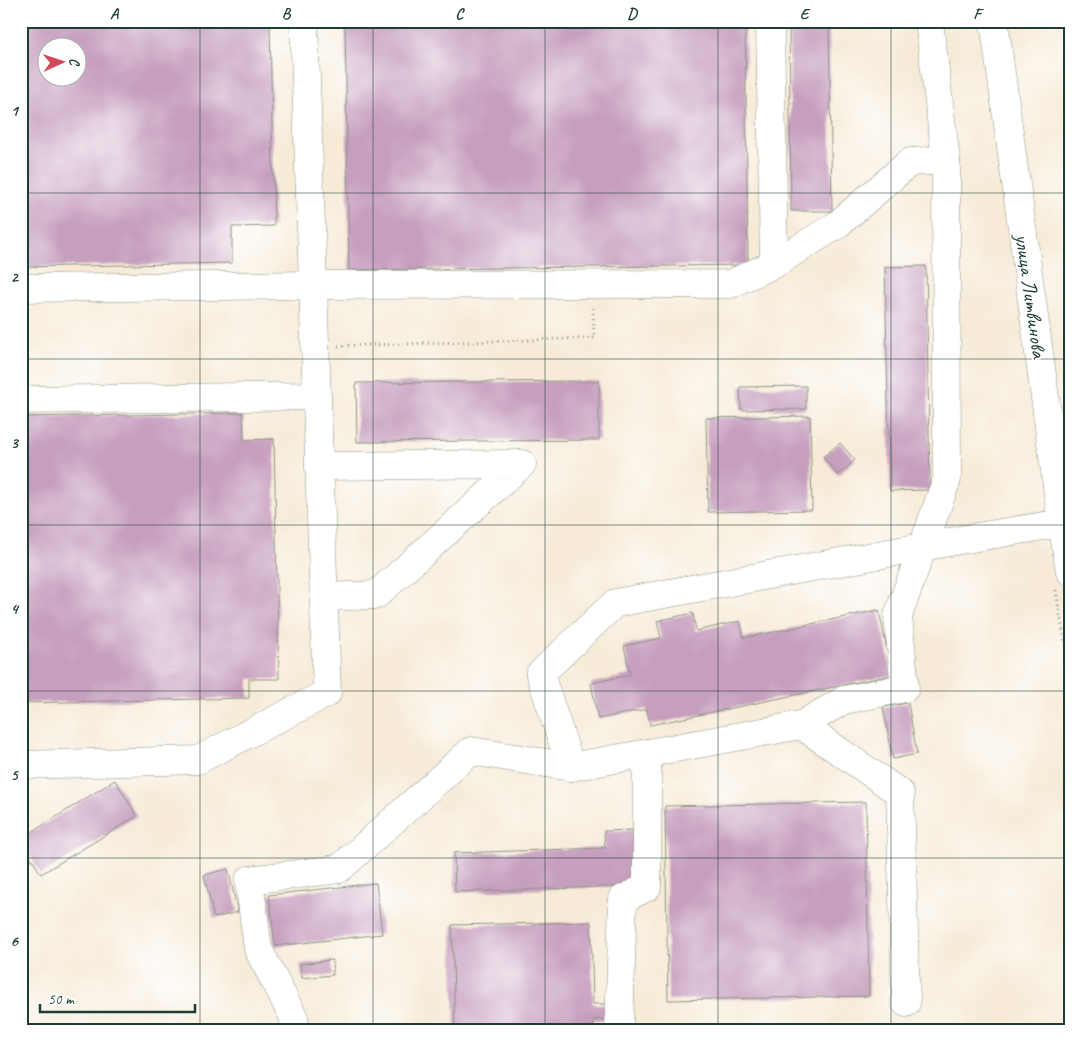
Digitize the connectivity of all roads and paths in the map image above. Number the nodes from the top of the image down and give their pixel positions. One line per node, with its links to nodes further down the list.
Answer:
1 (304, 21): 8 (main road)
2 (770, 21): 6 (main road)
3 (928, 21): 5 (main road)
4 (994, 21): 14 (main road, улица Литвинова)
5 (946, 160): 6 (main road); 15 (main road)
6 (774, 264): 7 (main road)
7 (592, 284): 8 (main road); 10 (path)
8 (313, 285): 9 (main road); 10 (main road)
9 (21, 288)
10 (315, 347): 11 (main road)
11 (317, 396): 12 (main road); 13 (main road)
12 (21, 400)
13 (320, 466): 17 (main road); 17 (main road)
14 (1062, 523): 15 (main road); 16 (main road, улица Литвинова)
15 (922, 548): 18 (main road); 21 (main road)
16 (1070, 571)
17 (324, 597): 20 (main road)
18 (801, 725): 19 (main road); 22 (main road)
19 (647, 753): 21 (main road); 24 (main road)
20 (21, 765)
21 (571, 767): 23 (main road)
22 (906, 1003)
23 (294, 1030)
24 (620, 1030)

